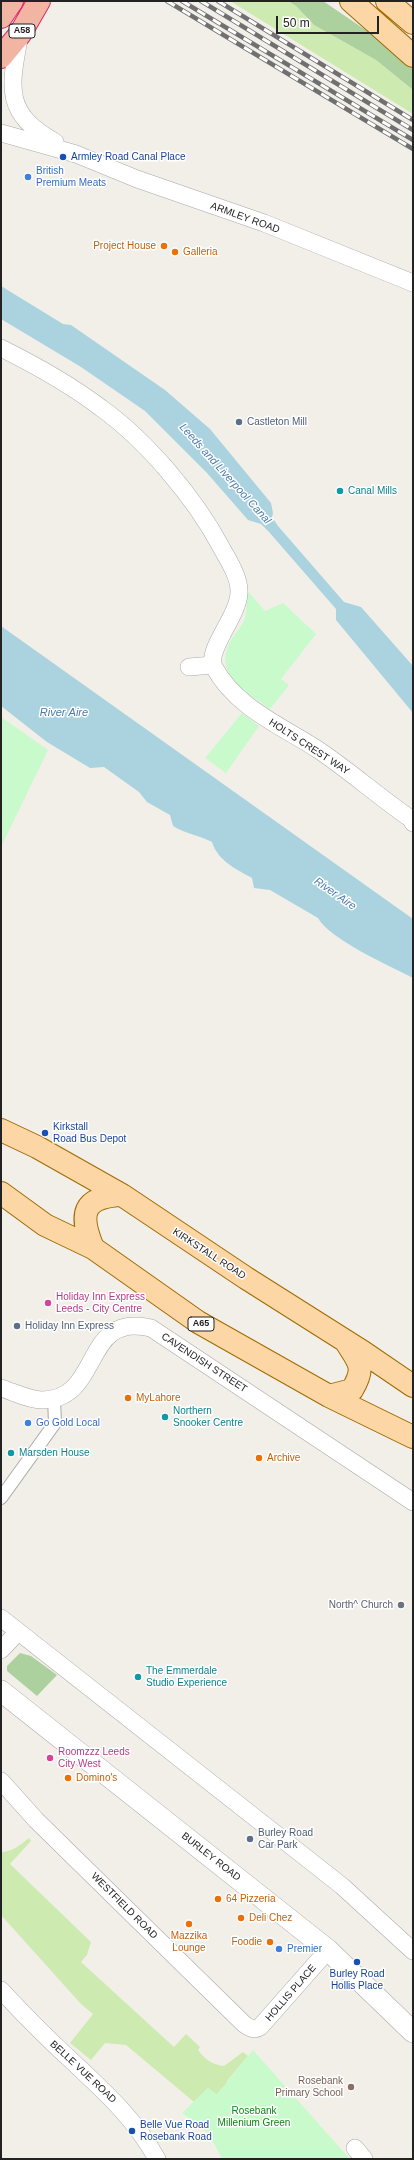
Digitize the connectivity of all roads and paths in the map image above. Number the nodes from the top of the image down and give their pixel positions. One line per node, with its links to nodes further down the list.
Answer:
1 (12, 1): 5 (highway, A58)
2 (39, 1): 7 (highway, A58)
3 (351, 1): 8 (main road)
4 (387, 1): 6 (main road)
5 (1, 17)
6 (413, 23)
7 (20, 34): 9 (highway, A58); 10 (street, ARMLEY ROAD)
8 (413, 56)
9 (1, 57)
10 (15, 102): 11 (street, ARMLEY ROAD); 12 (street, ARMLEY ROAD)
11 (3, 134): 12 (street, ARMLEY ROAD)
12 (76, 154): 13 (street, ARMLEY ROAD)
13 (413, 283)
14 (1, 348): 15 (street)
15 (213, 665): 16 (street); 17 (street, HOLTS CREST WAY)
16 (188, 667)
17 (413, 823)
18 (1, 1130): 20 (main road, KIRKSTALL ROAD)
19 (1, 1193): 21 (main road, A65)
20 (122, 1195): 21 (main road); 22 (main road, KIRKSTALL ROAD)
21 (93, 1248): 25 (main road, A65)
22 (346, 1342): 23 (main road, KIRKSTALL ROAD); 25 (main road)
23 (413, 1386)
24 (1, 1388): 26 (street)
25 (329, 1396): 27 (main road, A65)
26 (54, 1400): 28 (street); 29 (street, CAVENDISH STREET)
27 (413, 1437)
28 (1, 1498)
29 (413, 1502)
30 (1, 1618): 31 (street)
31 (18, 1632): 32 (street); 36 (street)
32 (1, 1650)
33 (1, 1692): 35 (street, BURLEY ROAD)
34 (1, 1781): 38 (street, WESTFIELD ROAD)
35 (328, 1950): 38 (street, HOLLIS PLACE); 39 (street, BURLEY ROAD)
36 (413, 1951)
37 (1, 1990): 40 (street, BELLE VUE ROAD)
38 (251, 2028)
39 (413, 2032)
40 (157, 2159)

